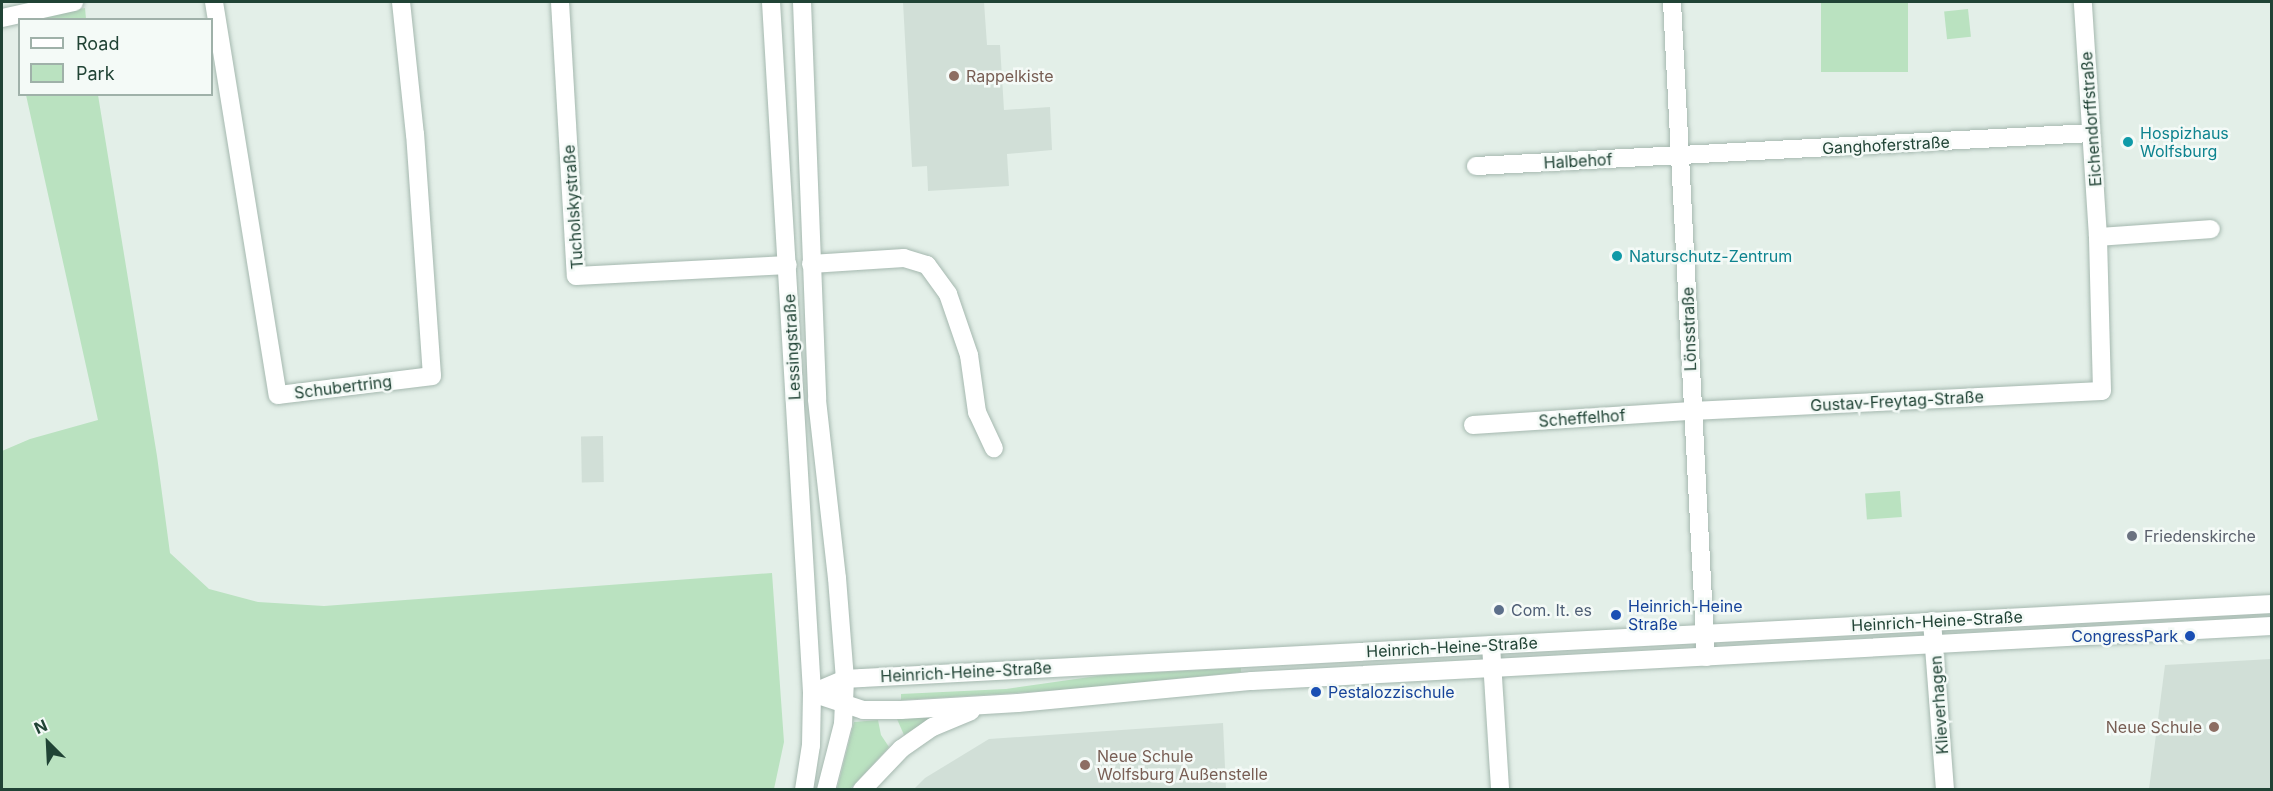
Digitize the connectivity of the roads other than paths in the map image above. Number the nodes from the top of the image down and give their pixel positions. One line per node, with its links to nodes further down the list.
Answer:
1 (74, 2): 9 (street)
2 (214, 2): 3 (street, Schubertring)
3 (400, 2)
4 (560, 2): 16 (street, Tucholskystraße)
5 (771, 2): 16 (street, Lessingstraße)
6 (802, 2): 15 (street, Lessingstraße)
7 (1672, 2): 11 (street, Lönsstraße)
8 (2083, 2): 10 (street, Eichendorffstraße)
9 (2, 18)
10 (2091, 133): 11 (street, Ganghoferstraße); 14 (street, Eichendorffstraße)
11 (1680, 157): 12 (street, Halbehof); 18 (street, Lönsstraße)
12 (1476, 166)
13 (2211, 229): 14 (street)
14 (2098, 237): 17 (street, Eichendorffstraße)
15 (811, 264): 20 (street); 29 (street, Lessingstraße)
16 (788, 265): 30 (street, Lessingstraße)
17 (2102, 391): 18 (street, Gustav-Freytag-Straße)
18 (1692, 411): 19 (street, Scheffelhof); 24 (street, Lönsstraße)
19 (1473, 425)
20 (994, 448)
21 (2271, 604): 22 (street, Heinrich-Heine-Straße)
22 (1932, 621): 24 (street, Heinrich-Heine-Straße); 25 (street, Klieverhagen)
23 (2271, 626): 25 (street, Heinrich-Heine-Straße)
24 (1705, 634): 26 (street, Heinrich-Heine-Straße); 27 (street, Lönsstraße)
25 (1934, 644): 27 (street, Heinrich-Heine-Straße); 37 (street, Klieverhagen)
26 (1491, 645): 28 (street); 29 (street, Heinrich-Heine-Straße)
27 (1706, 657): 28 (street, Heinrich-Heine-Straße)
28 (1493, 668): 32 (street, Heinrich-Heine-Straße); 36 (street)
29 (845, 679): 30 (street, Heinrich-Heine-Straße); 31 (street, Lessingstraße)
30 (812, 693): 31 (street, Heinrich-Heine-Straße); 33 (street, Lessingstraße)
31 (845, 705): 32 (street, Heinrich-Heine-Straße); 34 (street, Lessingstraße)
32 (987, 705): 35 (street, Heinrich-Heine-Straße)
33 (804, 789)
34 (826, 789)
35 (862, 789)
36 (1500, 789)
37 (1945, 789)

